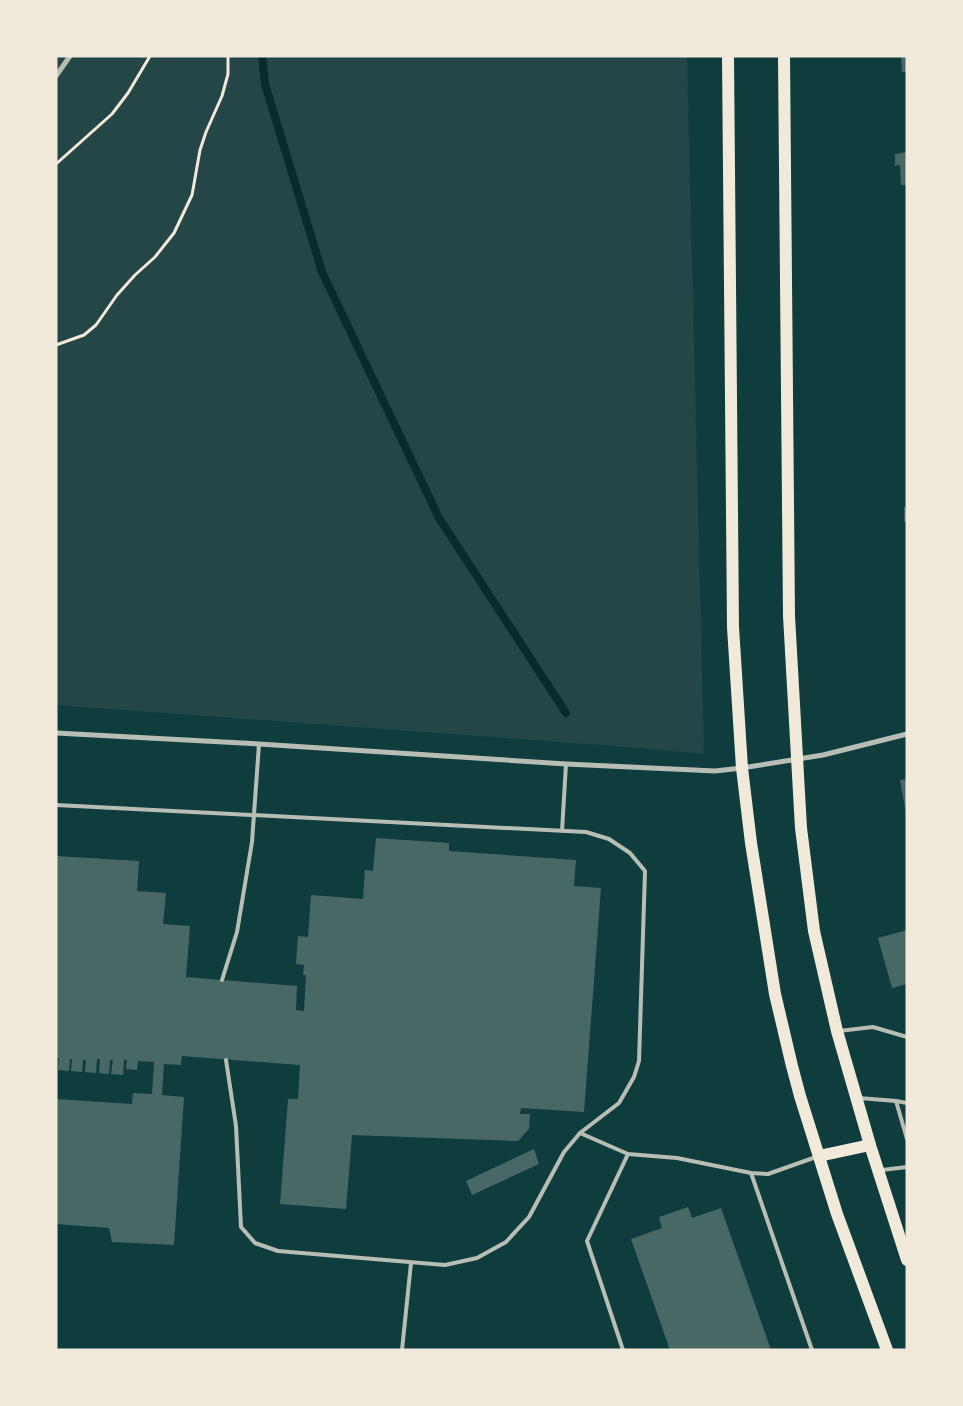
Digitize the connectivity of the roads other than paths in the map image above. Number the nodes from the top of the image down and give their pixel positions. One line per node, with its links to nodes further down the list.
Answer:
1 (70, 56): 4 (street)
2 (728, 56): 10 (main road)
3 (784, 56): 8 (main road)
4 (56, 76)
5 (56, 733): 7 (street)
6 (907, 734): 8 (street)
7 (259, 744): 9 (street); 12 (lane)
8 (798, 760): 10 (street); 15 (main road)
9 (566, 764): 10 (street); 13 (lane)
10 (742, 768): 25 (main road)
11 (56, 806): 12 (lane)
12 (253, 816): 13 (lane); 14 (lane)
13 (562, 831): 21 (lane)
14 (222, 980)
15 (837, 1031): 16 (lane); 18 (main road)
16 (907, 1037)
17 (226, 1060): 30 (lane)
18 (856, 1098): 19 (lane); 23 (main road)
19 (896, 1101): 20 (lane); 22 (lane)
20 (907, 1103)
21 (580, 1134): 24 (lane); 30 (lane)
22 (907, 1139)
23 (870, 1145): 25 (main road); 27 (main road)
24 (628, 1154): 28 (lane); 32 (lane)
25 (819, 1156): 28 (lane); 34 (main road)
26 (907, 1167): 27 (lane)
27 (879, 1171): 29 (main road)
28 (751, 1174): 33 (lane)
29 (907, 1260)
30 (411, 1263): 31 (lane)
31 (402, 1350)
32 (623, 1350)
33 (812, 1350)
34 (887, 1350)

